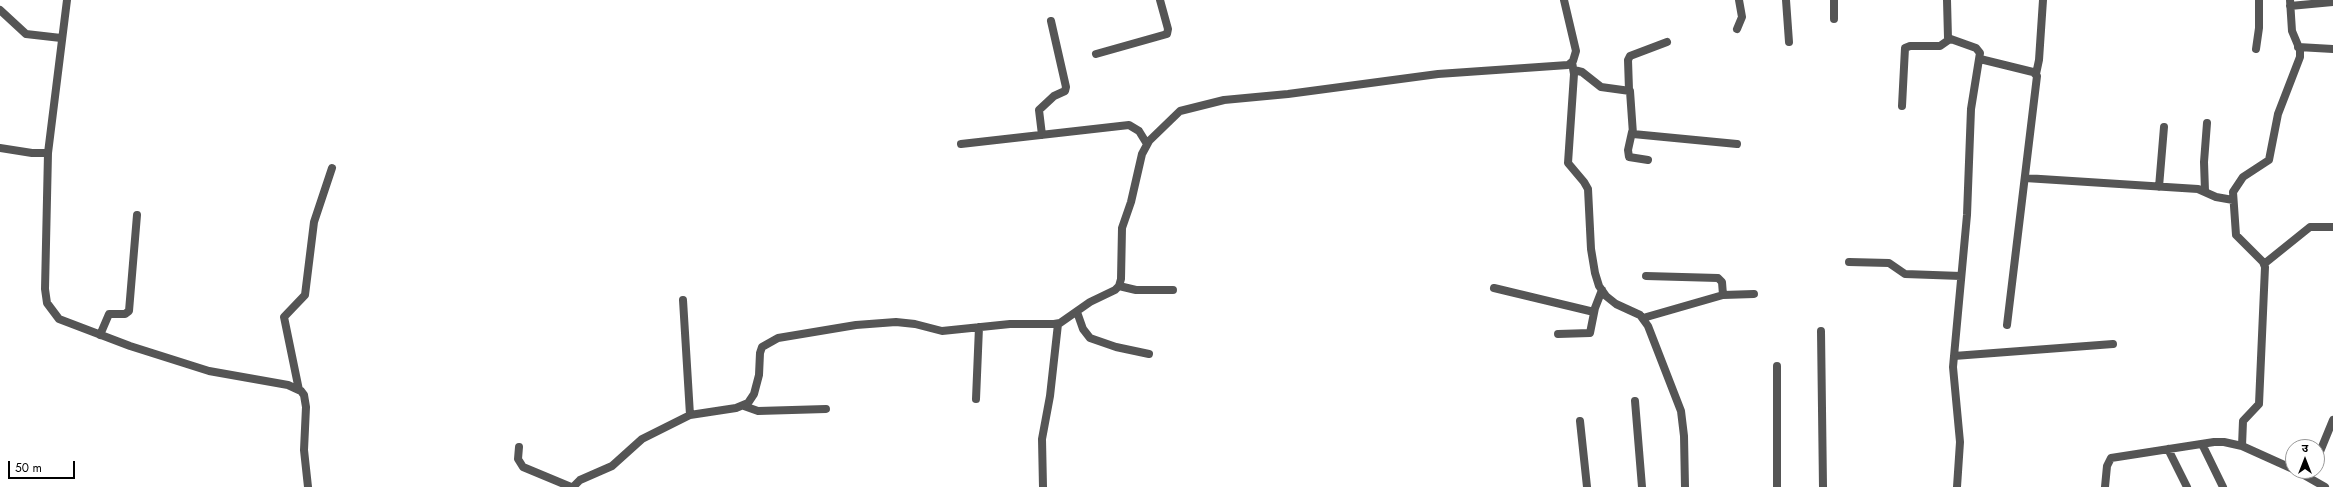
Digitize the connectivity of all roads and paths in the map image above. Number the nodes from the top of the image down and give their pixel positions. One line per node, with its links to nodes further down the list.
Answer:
1 (67, 0): 16 (street)
2 (1160, 0): 23 (street)
3 (1564, 0): 25 (street)
4 (1739, 0): 15 (street)
5 (1786, 0): 19 (street)
6 (1834, 0): 13 (street)
7 (1947, 0): 17 (street)
8 (2043, 0): 26 (street)
9 (2259, 0): 21 (street)
10 (2333, 2): 11 (street)
11 (2290, 3): 20 (street)
12 (0, 10): 16 (street)
13 (1834, 19)
14 (1051, 21): 32 (street)
15 (1737, 29)
16 (61, 38): 37 (street)
17 (1950, 39): 24 (street); 28 (street)
18 (1667, 42): 27 (street)
19 (1789, 42)
20 (2298, 47): 22 (street); 43 (street)
21 (2256, 49)
22 (2333, 49)
23 (1096, 54)
24 (1980, 60): 26 (street); 49 (street)
25 (1573, 66): 27 (street); 34 (street); 53 (street)
26 (2036, 74): 40 (street)
27 (1629, 90): 31 (street)
28 (1902, 106)
29 (2207, 123): 42 (street)
30 (2164, 127): 41 (street)
31 (1632, 132): 35 (street); 38 (street)
32 (1042, 135): 33 (street); 34 (street)
33 (961, 144)
34 (1147, 144): 50 (street)
35 (1737, 144)
36 (0, 148): 37 (street)
37 (48, 153): 65 (street)
38 (1648, 160)
39 (332, 168): 70 (street)
40 (2025, 178): 41 (street); 61 (street)
41 (2158, 187): 42 (street)
42 (2205, 191): 43 (street)
43 (2233, 200): 47 (street)
44 (137, 215): 65 (street)
45 (2333, 227): 47 (street)
46 (1849, 262): 49 (street)
47 (2264, 264): 80 (street)
48 (1646, 276): 55 (street)
49 (1961, 276): 68 (street)
50 (1119, 286): 52 (street); 57 (street)
51 (1494, 288): 58 (street)
52 (1173, 290)
53 (1602, 290): 58 (street); 59 (street)
54 (1754, 294): 55 (street)
55 (1722, 295): 59 (street)
56 (684, 300): 75 (street)
57 (1077, 312): 60 (street); 67 (street)
58 (1594, 312): 64 (street)
59 (1643, 318): 90 (street)
60 (1058, 324): 62 (street); 87 (street)
61 (2007, 325)
62 (979, 327): 71 (street); 73 (street)
63 (1821, 331): 92 (street)
64 (1558, 334)
65 (100, 335): 70 (street)
66 (2113, 344): 68 (street)
67 (1149, 354)
68 (1954, 356): 93 (street)
69 (1777, 366): 91 (street)
70 (299, 390): 85 (street)
71 (976, 399)
72 (1635, 401): 89 (street)
73 (744, 406): 74 (street); 75 (street)
74 (826, 409)
75 (690, 415): 86 (street)
76 (2333, 420): 78 (street)
77 (1580, 421): 88 (street)
78 (2325, 440)
79 (2202, 444): 80 (street); 82 (street); 96 (street)
80 (2242, 446): 83 (street)
81 (519, 447): 86 (street)
82 (2168, 449): 94 (street); 95 (street)
83 (2285, 465)
84 (2316, 479): 97 (street)
85 (308, 487)
86 (572, 487)
87 (1043, 487)
88 (1587, 487)
89 (1642, 487)
90 (1685, 487)
91 (1777, 487)
92 (1823, 487)
93 (1957, 487)
94 (2105, 487)
95 (2187, 487)
96 (2223, 487)
97 (2325, 487)

